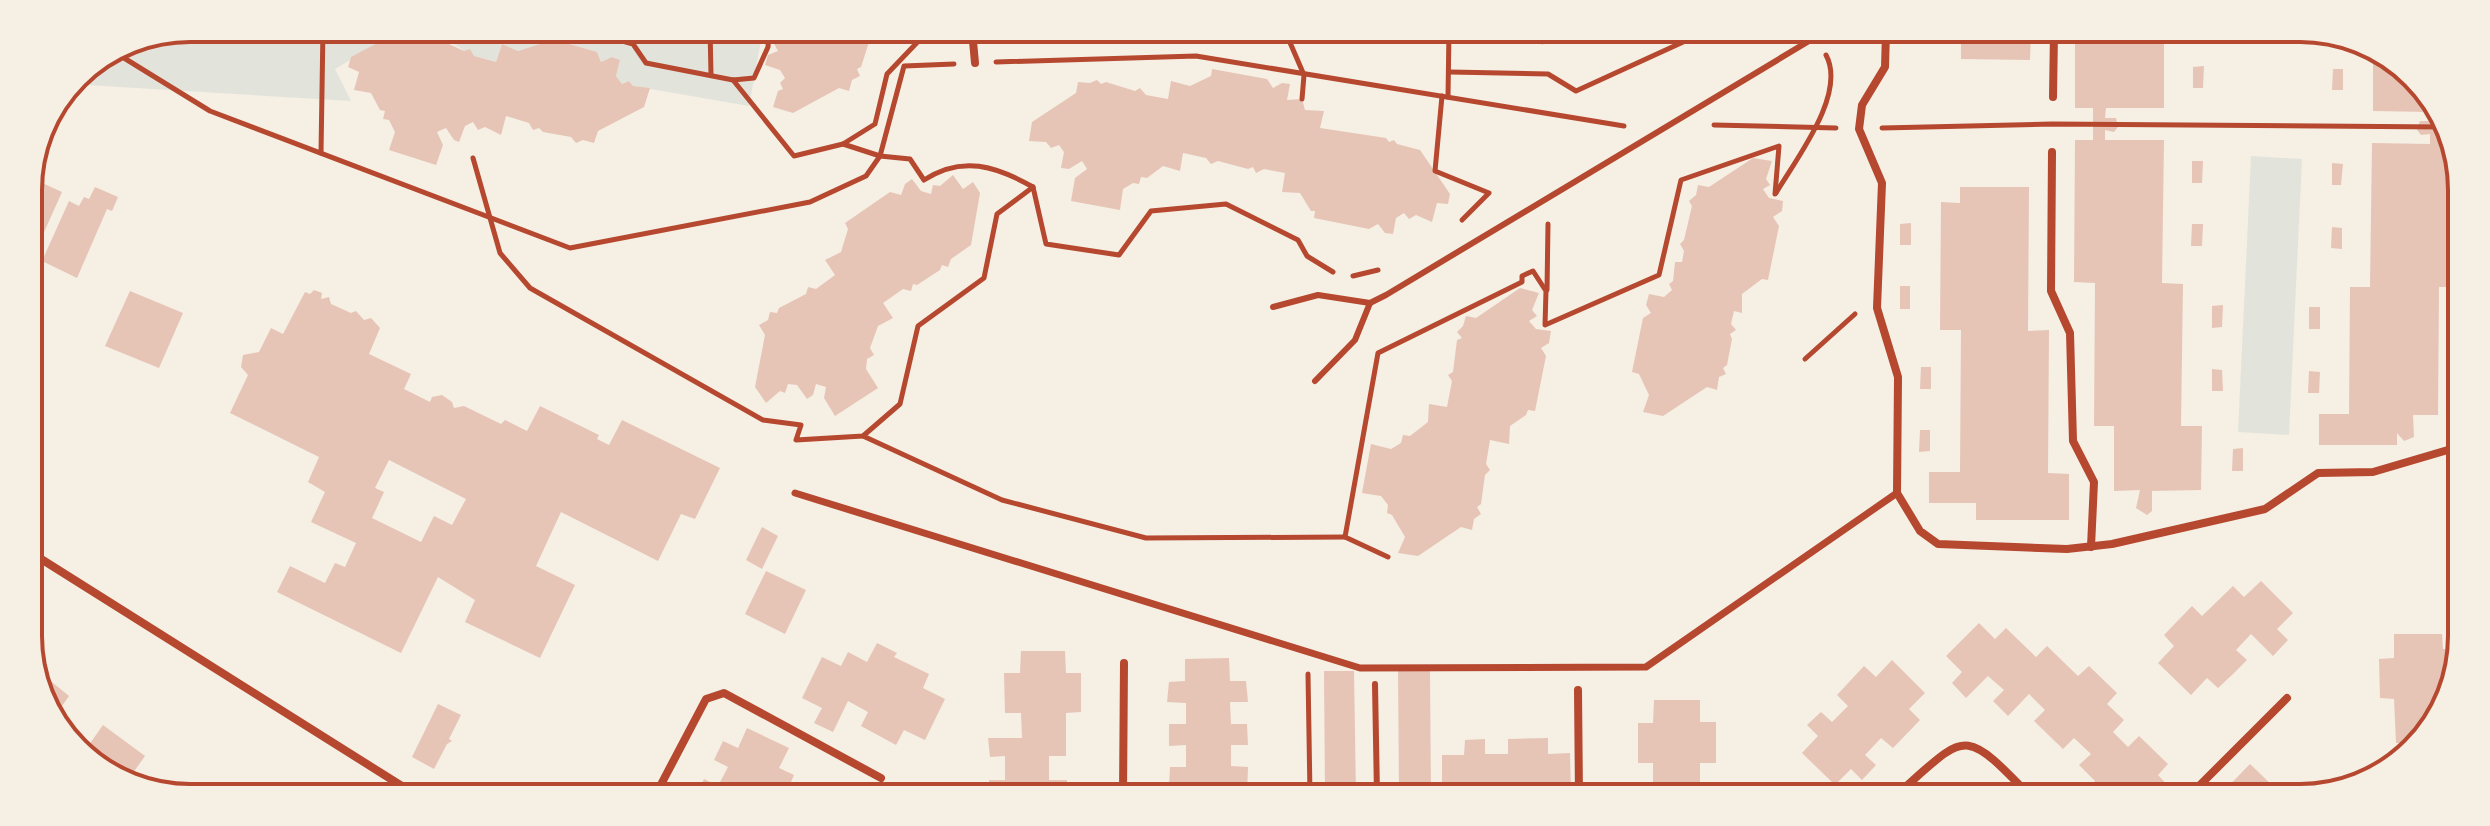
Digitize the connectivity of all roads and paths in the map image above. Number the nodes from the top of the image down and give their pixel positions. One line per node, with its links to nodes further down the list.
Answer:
1 (323, 42): 26 (path)
2 (626, 42): 17 (path)
3 (710, 42): 17 (path)
4 (768, 42): 19 (path)
5 (918, 42): 24 (path)
6 (973, 42): 15 (street)
7 (1290, 42): 18 (path)
8 (1449, 42): 16 (path)
9 (1683, 42): 16 (path)
10 (1808, 42): 23 (lane)
11 (1819, 42): 34 (path)
12 (1885, 42): 35 (street)
13 (2054, 42): 21 (street)
14 (124, 58): 26 (path)
15 (975, 63): 18 (path); 27 (path)
16 (1450, 72): 20 (path)
17 (711, 75): 19 (path)
18 (1304, 75): 20 (path); 22 (path)
19 (733, 80): 24 (path)
20 (1445, 97): 23 (path); 30 (path)
21 (2053, 97): 25 (path)
22 (1302, 99)
23 (1674, 124): 31 (lane)
24 (843, 144): 27 (path)
25 (2052, 152): 45 (street)
26 (321, 153): 32 (path)
27 (880, 156): 29 (path); 32 (path)
28 (473, 158): 32 (path)
29 (1033, 187): 33 (path); 40 (path)
30 (1489, 193)
31 (1548, 198): 34 (path); 36 (lane)
32 (490, 217): 40 (path)
33 (1342, 278)
34 (1546, 291): 44 (path)
35 (1878, 294): 38 (path); 43 (street)
36 (1370, 303): 37 (lane); 39 (lane)
37 (1273, 307)
38 (1805, 359)
39 (1315, 381)
40 (863, 436): 44 (path)
41 (2448, 450): 45 (street)
42 (795, 493): 48 (street)
43 (1897, 493): 45 (street); 48 (street)
44 (1345, 537): 46 (path)
45 (2091, 547)
46 (1388, 557)
47 (42, 560): 54 (street)
48 (1308, 649): 57 (path)
49 (1124, 663): 56 (street)
50 (1375, 684): 58 (lane)
51 (1578, 690): 59 (street)
52 (2287, 698): 62 (street)
53 (881, 778): 55 (street)
54 (399, 784)
55 (661, 784)
56 (1123, 784)
57 (1310, 784)
58 (1377, 784)
59 (1579, 784)
60 (1909, 784): 61 (street)
61 (2019, 784)
62 (2201, 784)

